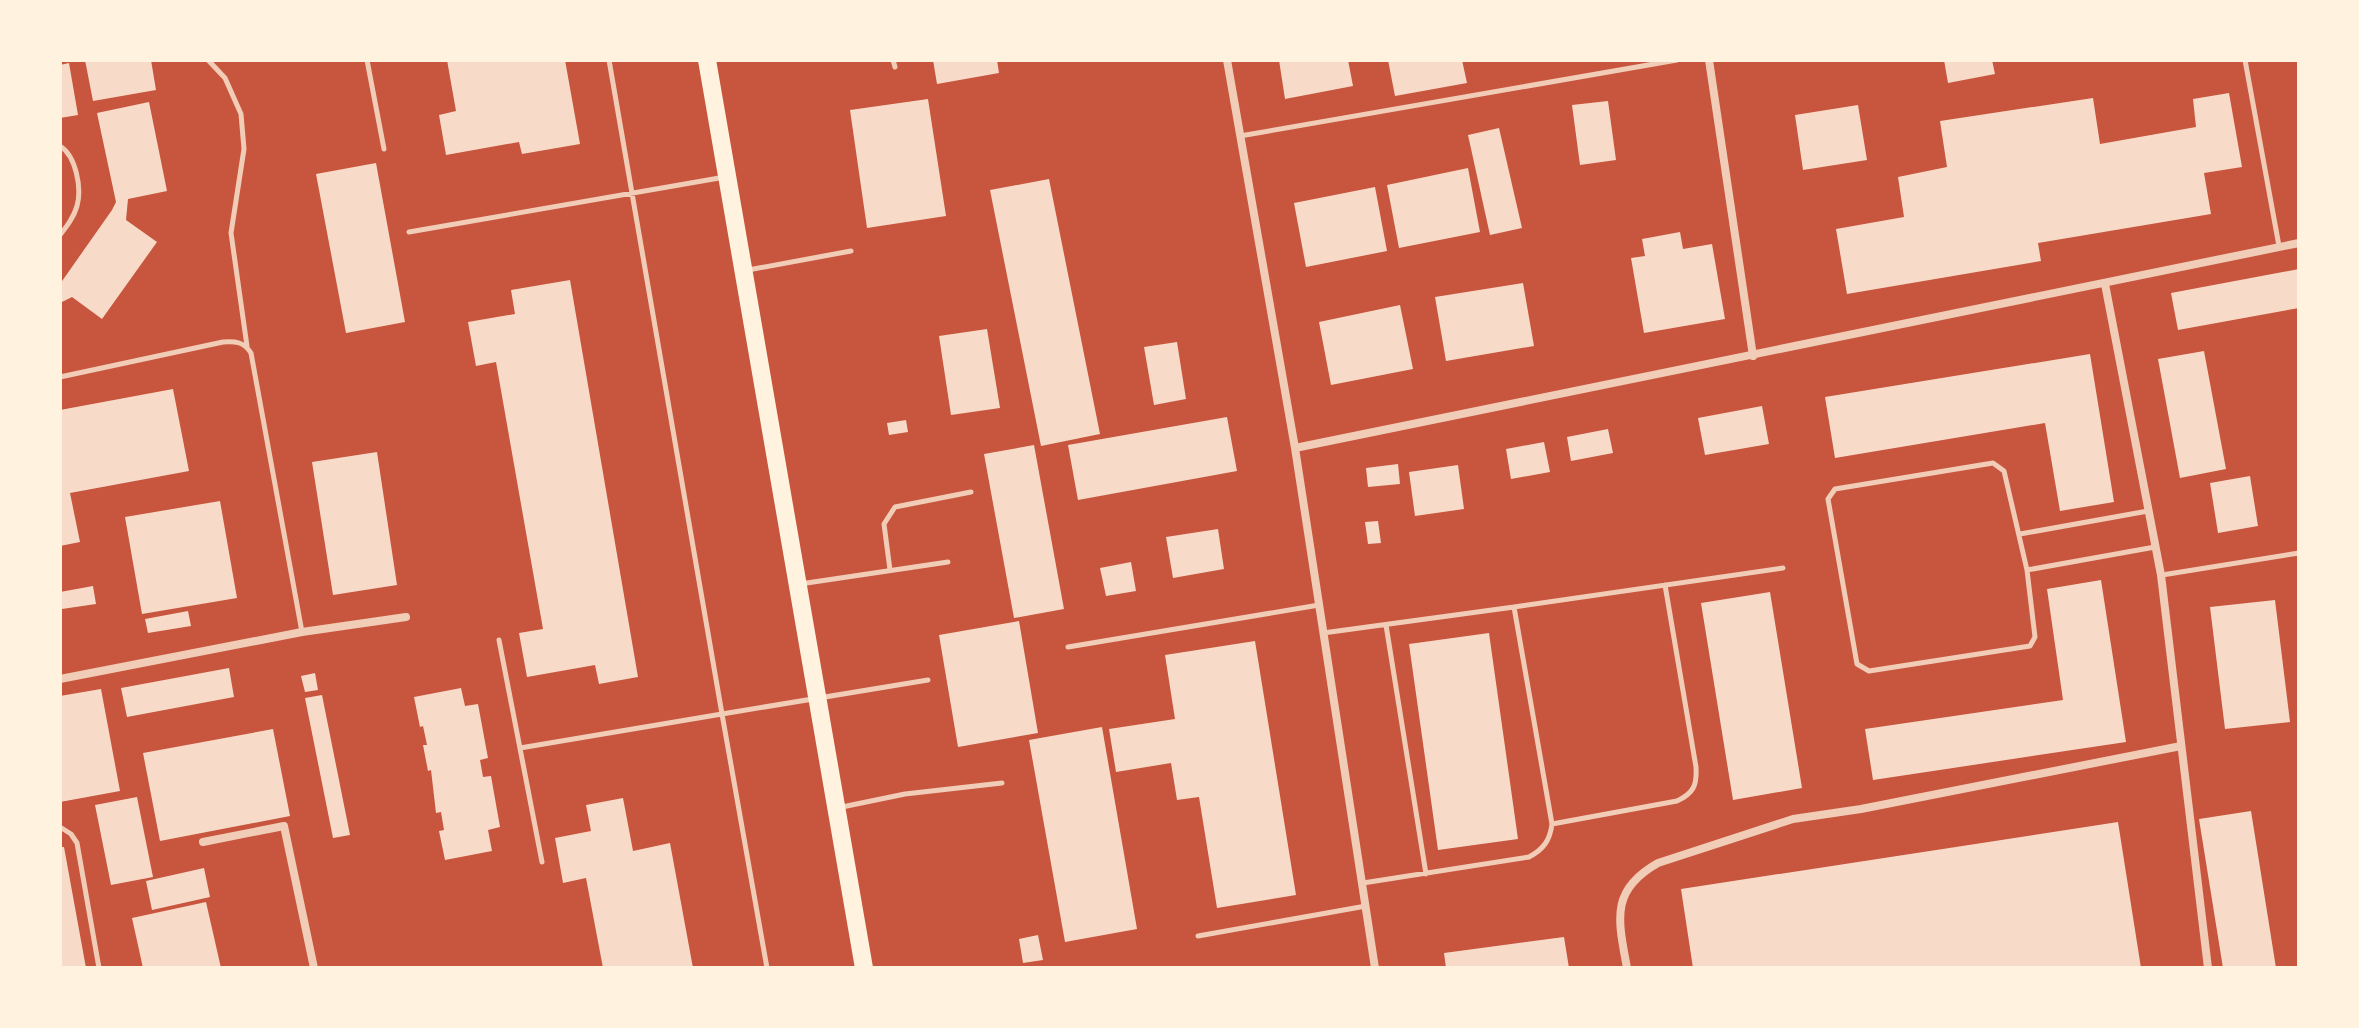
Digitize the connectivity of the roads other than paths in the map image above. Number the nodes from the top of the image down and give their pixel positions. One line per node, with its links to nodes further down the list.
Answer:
1 (208, 60): 21 (lane)
2 (367, 60): 11 (lane)
3 (609, 60): 13 (lane)
4 (707, 60): 12 (highway)
5 (1227, 60): 9 (street)
6 (1677, 60): 9 (lane)
7 (1709, 60): 22 (street)
8 (2245, 60): 17 (lane)
9 (1240, 136): 24 (street)
10 (60, 146): 15 (lane)
11 (384, 149)
12 (726, 177): 13 (lane); 19 (highway)
13 (632, 192): 14 (lane); 48 (lane)
14 (409, 232)
15 (60, 235)
16 (2299, 243): 17 (street)
17 (2279, 247): 20 (street)
18 (851, 251): 19 (lane)
19 (743, 271): 35 (highway)
20 (2105, 284): 22 (street); 26 (street)
21 (247, 347): 23 (lane); 41 (lane)
22 (1753, 356): 24 (street)
23 (60, 377)
24 (1295, 448): 37 (street)
25 (971, 492): 32 (lane)
26 (2148, 511): 27 (lane); 28 (street)
27 (2020, 534): 33 (lane); 33 (lane)
28 (2155, 547): 33 (lane); 34 (street)
29 (2299, 553): 34 (lane)
30 (948, 562): 32 (lane)
31 (1783, 568): 36 (lane)
32 (890, 570): 35 (lane)
33 (2027, 570)
34 (2161, 575): 49 (street)
35 (799, 584): 47 (highway)
36 (1665, 585): 38 (lane); 53 (lane)
37 (1319, 605): 42 (street); 44 (lane)
38 (1514, 607): 40 (lane); 53 (lane)
39 (406, 617): 41 (street)
40 (1386, 625): 42 (lane); 57 (lane)
41 (302, 632): 45 (street)
42 (1323, 633): 58 (street)
43 (499, 640): 50 (lane)
44 (1068, 647)
45 (60, 679)
46 (928, 680): 47 (lane)
47 (817, 697): 48 (lane); 52 (highway)
48 (722, 714): 50 (lane); 63 (lane)
49 (2181, 746): 66 (street); 67 (street)
50 (520, 748): 56 (lane)
51 (1002, 783): 52 (lane)
52 (837, 808): 64 (highway)
53 (1552, 824): 57 (lane)
54 (60, 827): 61 (lane)
55 (203, 842): 62 (street)
56 (542, 862)
57 (1426, 874): 58 (lane)
58 (1362, 883): 59 (street)
59 (1366, 906): 60 (lane); 65 (street)
60 (1198, 936)
61 (99, 968)
62 (314, 968)
63 (767, 968)
64 (864, 968)
65 (1375, 968)
66 (1627, 968)
67 (2208, 968)

